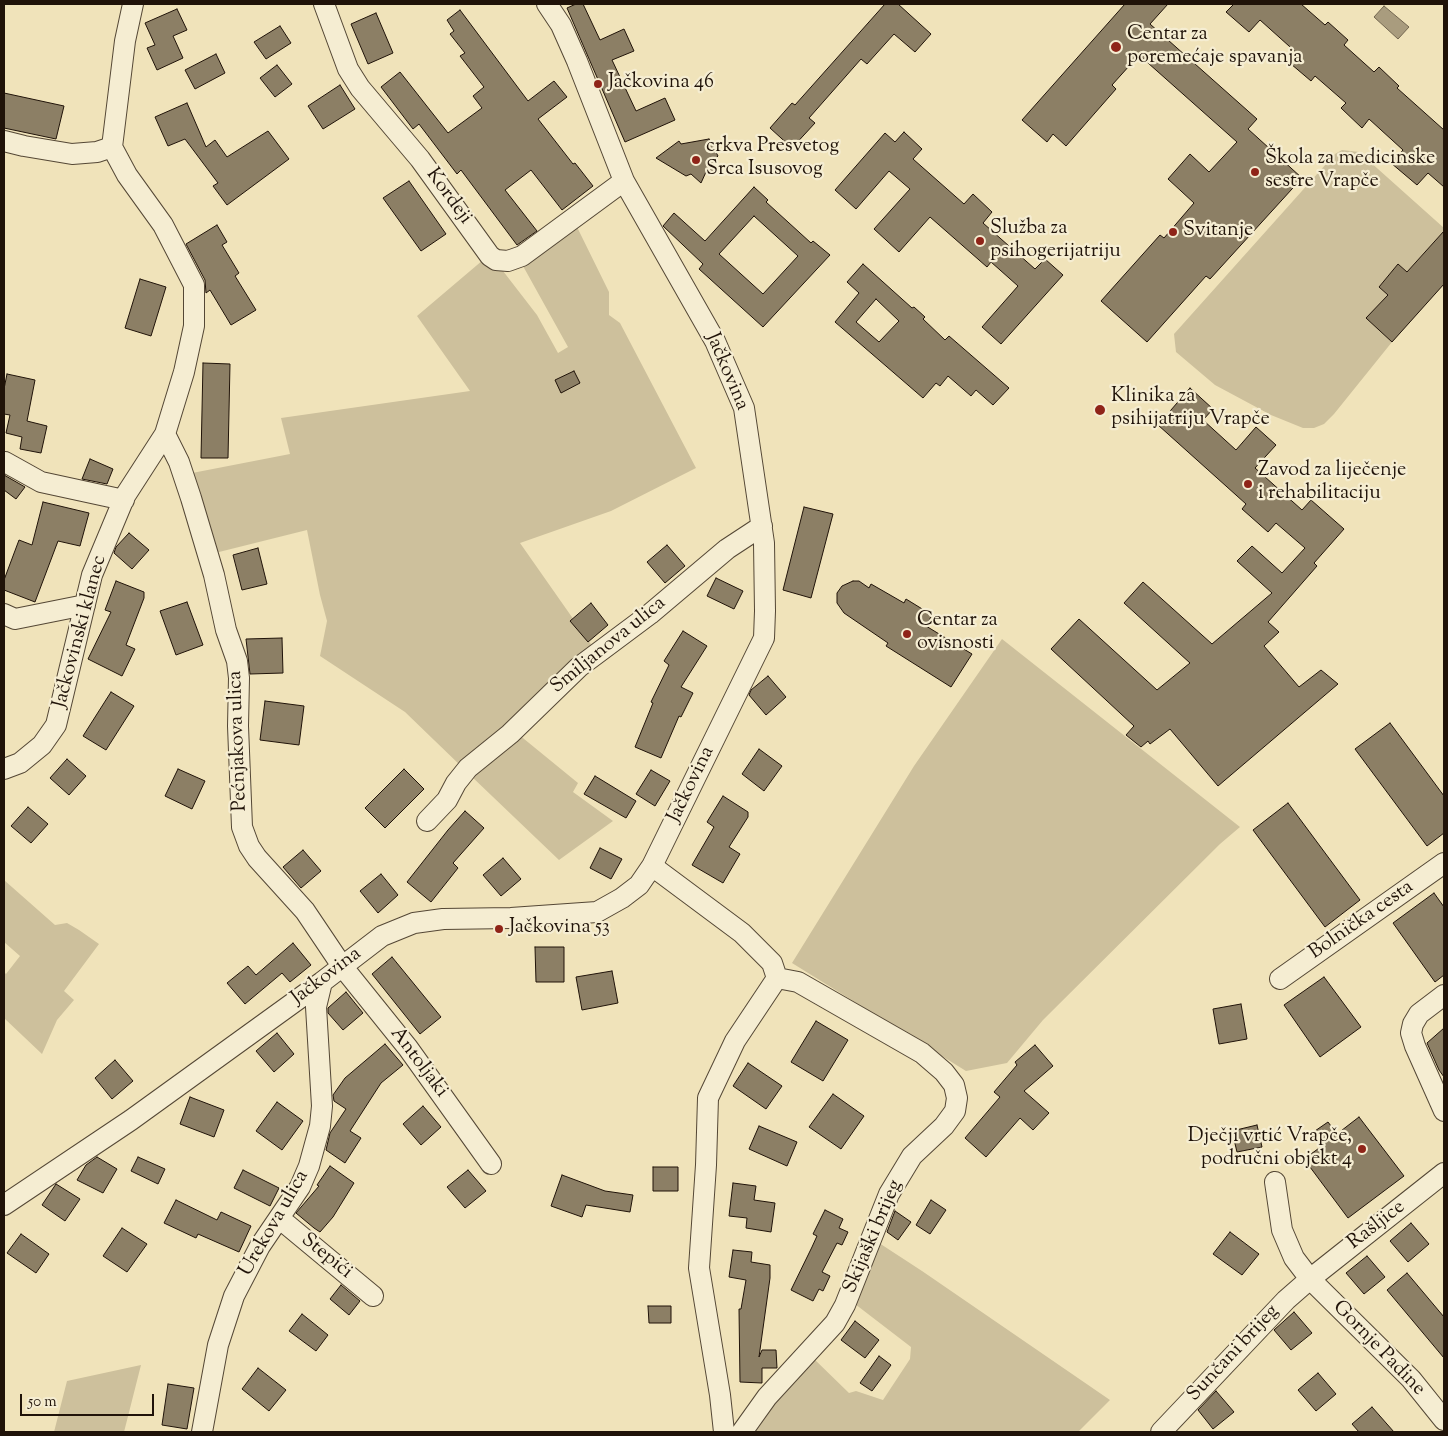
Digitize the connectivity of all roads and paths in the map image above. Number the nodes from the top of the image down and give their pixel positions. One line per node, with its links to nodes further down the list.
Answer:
1 (134, 4): 5 (street)
2 (324, 4): 6 (street, Kordeji)
3 (548, 4): 6 (street, Jačkovina)
4 (4, 141): 5 (street)
5 (112, 147): 7 (street, Jačkovinski klanec)
6 (624, 181): 10 (street, Jačkovina)
7 (165, 434): 9 (street, Jačkovinski klanec); 17 (street, Pećnjakova ulica)
8 (5, 462): 9 (street)
9 (124, 500): 11 (street, Jačkovinski klanec)
10 (762, 526): 14 (street, Smiljanova ulica); 16 (street, Jačkovina)
11 (86, 605): 12 (street); 13 (street, Jačkovinski klanec)
12 (4, 614)
13 (4, 769)
14 (427, 821)
15 (1444, 863): 19 (street, Bolnička cesta)
16 (652, 866): 17 (street, Jačkovina); 18 (street)
17 (342, 966): 20 (street, Jačkovina); 23 (street, Antoljaki)
18 (777, 978): 32 (street); 33 (street, Skijaški brijeg)
19 (1280, 980)
20 (322, 982): 26 (street, Jačkovina); 27 (street, Urekova ulica)
21 (1444, 995): 22 (street)
22 (1444, 1111)
23 (490, 1164)
24 (1444, 1173): 28 (street, Rašljice)
25 (1275, 1182): 28 (street, Gornje Padine)
26 (4, 1205)
27 (279, 1218): 29 (street, Stepići); 31 (street, Urekova ulica)
28 (1310, 1279): 30 (street, Gornje Padine); 34 (street, Sunčani brijeg)
29 (373, 1296)
30 (1444, 1420)
31 (202, 1432)
32 (724, 1432)
33 (742, 1432)
34 (1161, 1432)

